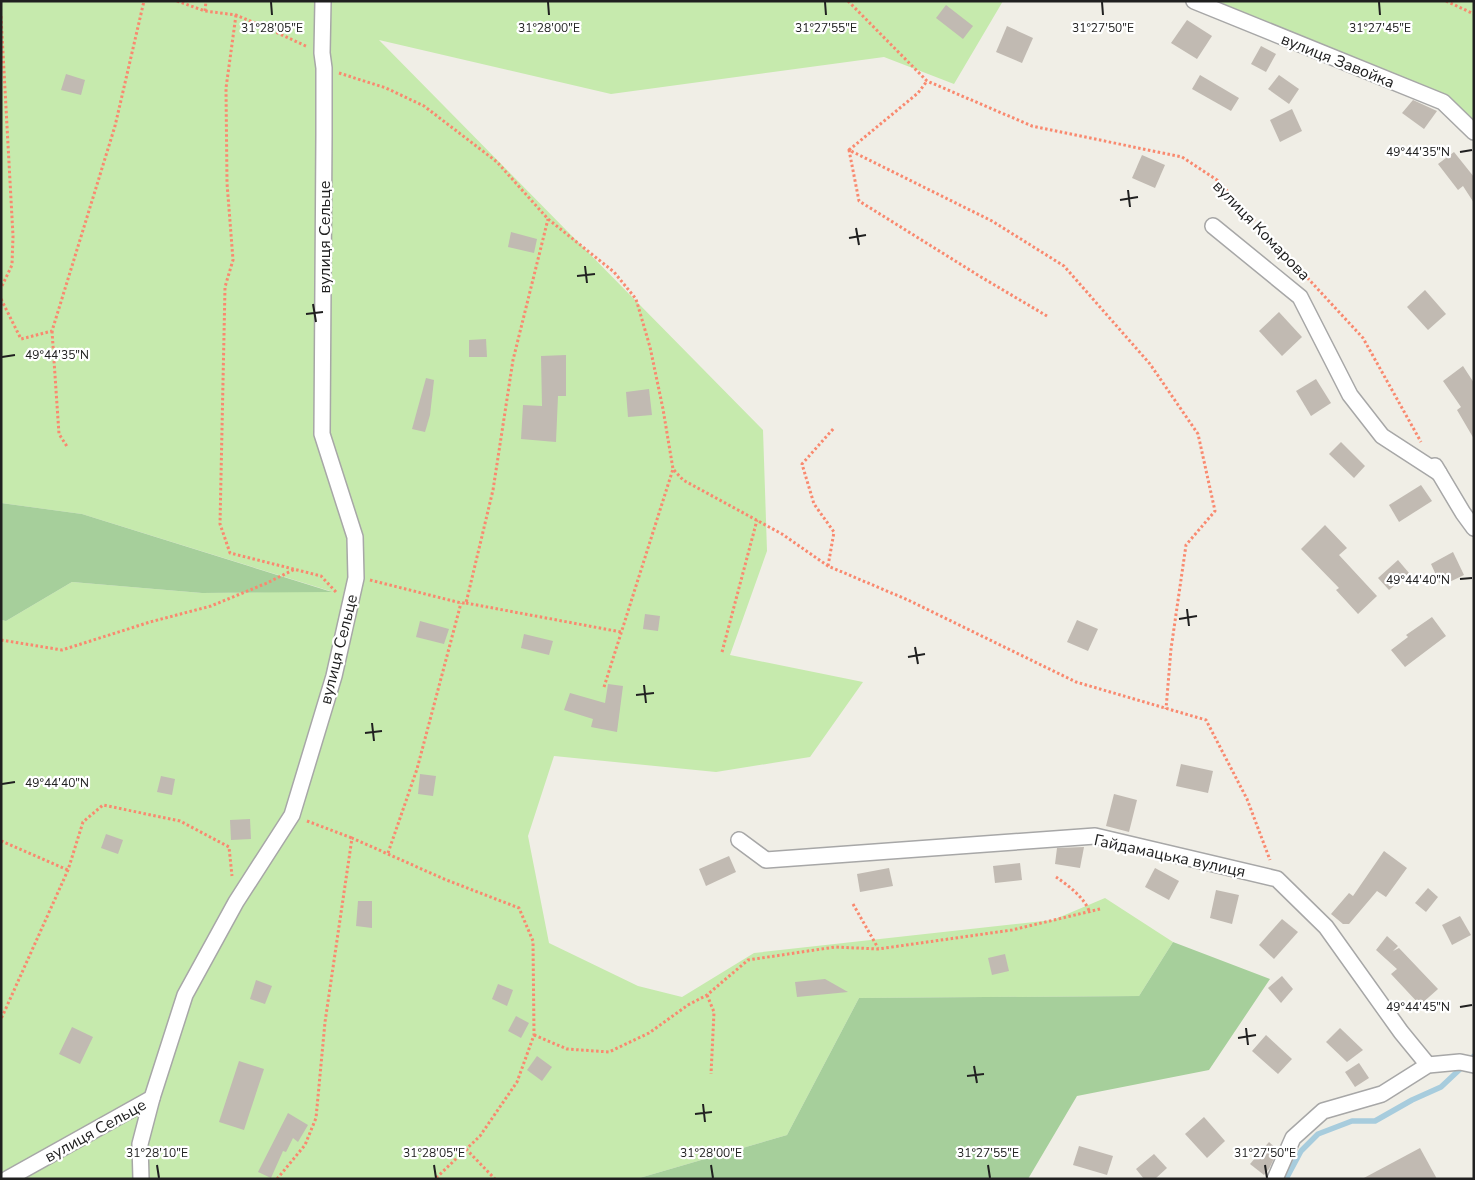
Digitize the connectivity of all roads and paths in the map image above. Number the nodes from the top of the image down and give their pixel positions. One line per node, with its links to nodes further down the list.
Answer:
1 (144, 1): 21 (path)
2 (177, 1): 8 (path)
3 (206, 1): 8 (path)
4 (323, 1): 12 (street, вулиця Сельце)
5 (848, 1): 13 (path, вулиця Комарова)
6 (1194, 1): 14 (street, вулиця Завойка)
7 (1446, 1): 9 (path)
8 (205, 11): 11 (path)
9 (1474, 14)
10 (1, 16): 18 (path)
11 (236, 16): 12 (path); 29 (path)
12 (323, 61): 16 (path); 30 (street, вулиця Сельце)
13 (927, 81): 15 (path); 24 (path, вулиця Комарова)
14 (1474, 132)
15 (850, 150): 20 (path); 38 (path)
16 (548, 219): 25 (path); 31 (path)
17 (1213, 226): 24 (street)
18 (1, 288)
19 (1, 298): 21 (path)
20 (1047, 316)
21 (52, 330): 23 (path)
22 (834, 428): 28 (path)
23 (68, 448)
24 (1436, 467): 27 (street)
25 (674, 469): 26 (path); 34 (path)
26 (757, 520): 28 (path); 36 (path)
27 (1474, 528)
28 (828, 566): 38 (path)
29 (295, 569): 33 (path); 35 (path)
30 (356, 578): 32 (path); 33 (street, вулиця Сельце)
31 (466, 602): 32 (path); 34 (path)
32 (462, 603): 43 (path)
33 (349, 607): 39 (street, вулиця Сельце)
34 (621, 632): 37 (path)
35 (1, 640)
36 (722, 652)
37 (604, 686)
38 (1166, 709): 46 (path)
39 (292, 815): 40 (path); 47 (street, вулиця Сельце)
40 (352, 838): 43 (path); 62 (path)
41 (738, 840): 46 (street, Гайдамацька вулиця)
42 (1, 841): 44 (path)
43 (388, 853): 54 (path)
44 (68, 870): 47 (path); 53 (path)
45 (1056, 876): 50 (path)
46 (1277, 879): 56 (street)
47 (236, 902): 58 (street, вулиця Сельце)
48 (853, 904): 51 (path)
49 (1100, 909): 50 (path)
50 (1090, 913): 51 (path)
51 (878, 949): 52 (path)
52 (707, 995): 54 (path); 57 (path)
53 (2, 1018)
54 (534, 1035): 59 (path)
55 (1467, 1064): 56 (street)
56 (1428, 1066): 65 (street)
57 (711, 1074)
58 (152, 1098): 60 (street, вулиця Сельце); 61 (street)
59 (466, 1149): 63 (path); 64 (path)
60 (7, 1179)
61 (141, 1179)
62 (277, 1179)
63 (435, 1179)
64 (495, 1179)
65 (1275, 1179)

